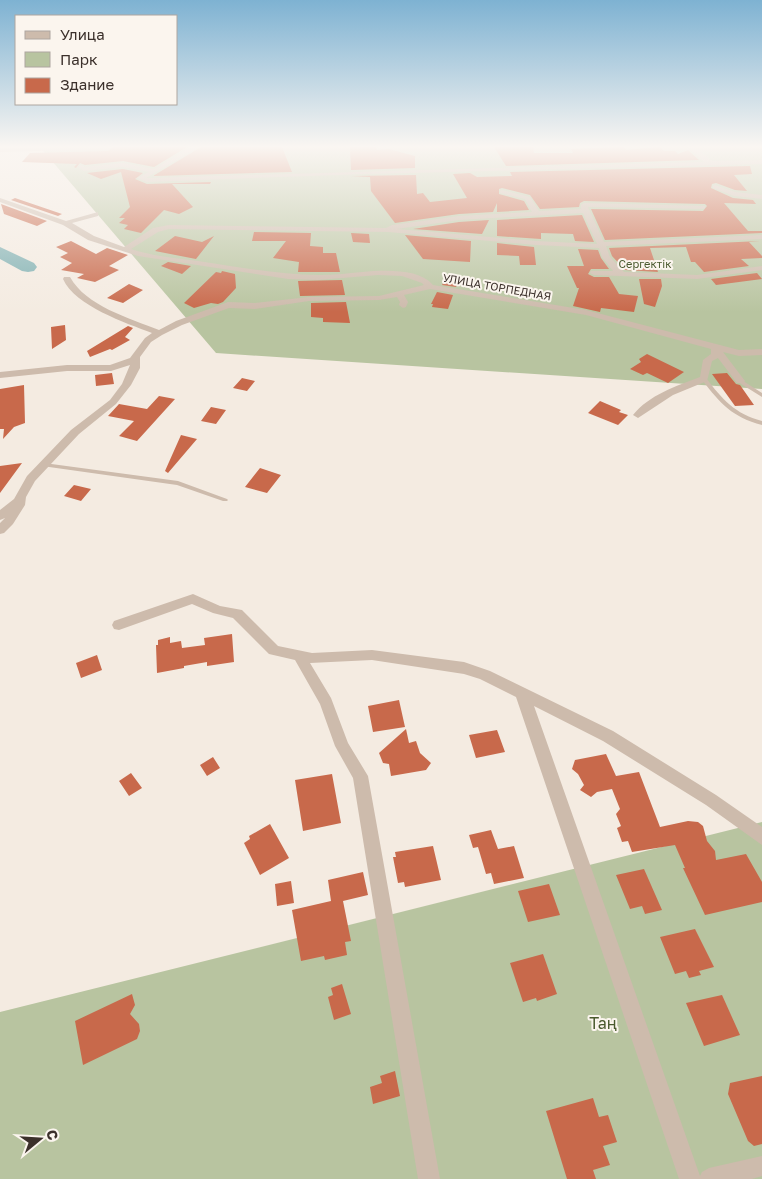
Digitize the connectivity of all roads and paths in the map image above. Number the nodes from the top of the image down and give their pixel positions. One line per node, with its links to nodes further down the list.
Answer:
1 (6, 202): 7 (street, УЛИЦА ТОРПЕДНАЯ)
2 (530, 202): 5 (street)
3 (703, 207): 4 (street)
4 (585, 211): 5 (street); 10 (street)
5 (536, 213): 8 (street)
6 (95, 214): 7 (street)
7 (66, 222): 11 (street, УЛИЦА ТОРПЕДНАЯ)
8 (388, 230): 10 (street); 11 (street)
9 (762, 237): 10 (street)
10 (602, 245): 14 (street)
11 (126, 249): 16 (street, УЛИЦА ТОРПЕДНАЯ)
12 (760, 270): 14 (street)
13 (594, 273): 14 (street)
14 (621, 274)
15 (67, 279): 19 (street)
16 (430, 287): 17 (street); 20 (street, УЛИЦА ТОРПЕДНАЯ)
17 (399, 294): 18 (street); 19 (street)
18 (405, 304)
19 (159, 333): 22 (street)
20 (716, 348): 21 (street, УЛИЦА ТОРПЕДНАЯ); 24 (street); 25 (street)
21 (762, 352)
22 (135, 360): 23 (street); 29 (street)
23 (0, 375)
24 (704, 379): 27 (street); 28 (lane)
25 (740, 381): 26 (lane)
26 (762, 395)
27 (638, 414)
28 (762, 423)
29 (44, 464): 30 (street); 31 (lane)
30 (20, 497): 32 (street); 33 (street)
31 (225, 500)
32 (0, 516)
33 (0, 530)
34 (119, 625): 35 (street)
35 (299, 656): 36 (street); 39 (street)
36 (522, 693): 37 (street); 40 (street)
37 (762, 837)
38 (762, 1166): 41 (street)
39 (429, 1179)
40 (690, 1179)
41 (709, 1179)

